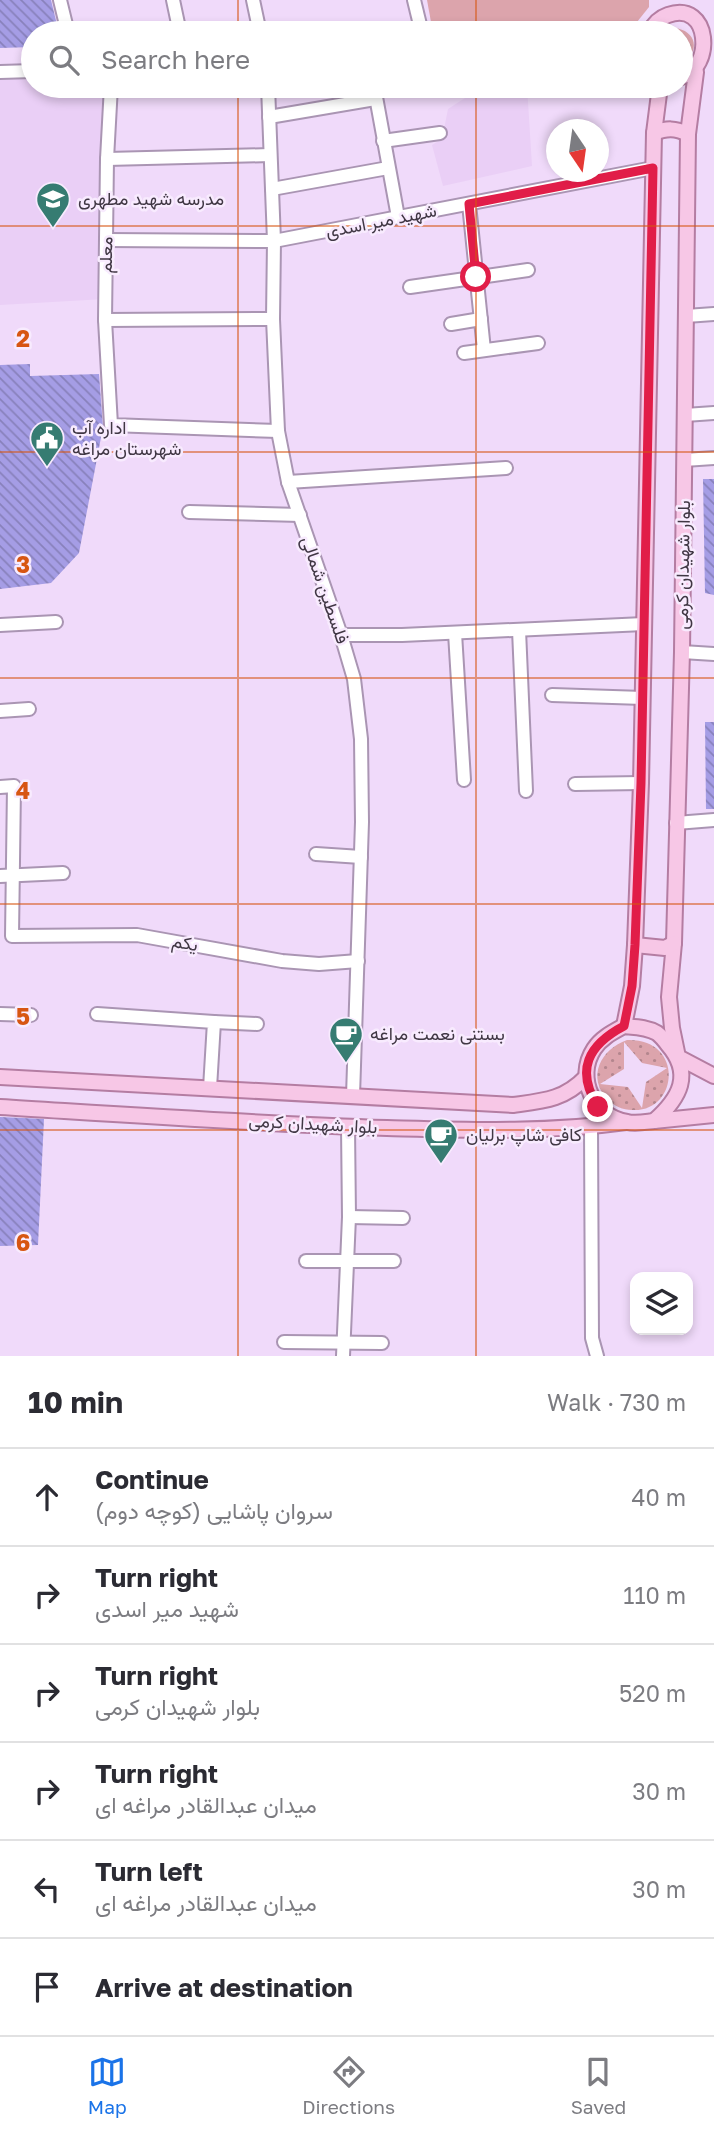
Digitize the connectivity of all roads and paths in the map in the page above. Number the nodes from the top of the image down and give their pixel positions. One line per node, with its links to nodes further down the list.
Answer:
1 (60, 0): 6 (street)
2 (173, 0): 7 (street)
3 (253, 0): 8 (street)
4 (414, 0): 9 (street)
5 (685, 7): 10 (main road); 11 (main road)
6 (65, 21)
7 (177, 21)
8 (257, 21)
9 (419, 21)
10 (658, 21)
11 (710, 30): 12 (main road)
12 (711, 54): 15 (main road)
13 (21, 71): 14 (street)
14 (0, 72)
15 (696, 72): 16 (main road); 17 (main road, بلوار شهیدان کرمی)
16 (693, 73)
17 (693, 95)
18 (110, 98): 30 (street, معلم)
19 (268, 98): 24 (street, فلسطین شمالی)
20 (350, 98): 24 (street)
21 (376, 98): 28 (street)
22 (658, 98): 26 (main road)
23 (693, 98): 27 (main road, بلوار شهیدان کرمی)
24 (269, 117): 29 (street, فلسطین شمالی)
25 (439, 132): 28 (street)
26 (654, 133): 27 (main road); 32 (main road)
27 (688, 134): 42 (main road, بلوار شهیدان کرمی)
28 (383, 141): 31 (street)
29 (270, 155): 30 (street); 33 (street, فلسطین شمالی)
30 (107, 159): 36 (street, معلم)
31 (388, 168): 33 (street); 35 (street)
32 (653, 168): 34 (street, شهید میر اسدی); 60 (main road)
33 (272, 189): 37 (street, فلسطین شمالی)
34 (469, 204): 35 (street, شهید میر اسدی); 39 (street)
35 (398, 217): 37 (street, شهید میر اسدی)
36 (106, 240): 37 (street, شهید میر اسدی); 45 (street, معلم)
37 (274, 241): 43 (street, فلسطین شمالی)
38 (528, 270): 39 (street)
39 (476, 277): 40 (street); 44 (street)
40 (410, 287)
41 (714, 314): 42 (street)
42 (686, 316): 51 (main road, بلوار شهیدان کرمی)
43 (273, 319): 45 (street); 52 (street, فلسطین شمالی)
44 (481, 319): 46 (street); 48 (street)
45 (105, 320): 52 (street, معلم)
46 (451, 324)
47 (538, 343): 48 (street)
48 (484, 350): 49 (street)
49 (464, 353)
50 (714, 414): 51 (street)
51 (685, 415): 54 (main road, بلوار شهیدان کرمی)
52 (278, 431): 56 (street, فلسطین شمالی)
53 (714, 458): 54 (street)
54 (684, 460): 65 (main road, بلوار شهیدان کرمی)
55 (506, 468): 56 (street)
56 (288, 482): 58 (street, فلسطین شمالی)
57 (189, 512): 58 (street)
58 (300, 515): 64 (street, فلسطین شمالی)
59 (56, 622): 61 (street)
60 (644, 624): 62 (street); 68 (main road)
61 (0, 625)
62 (519, 630): 63 (street); 75 (street)
63 (455, 633): 64 (street); 71 (street)
64 (341, 635): 79 (street, فلسطین شمالی)
65 (682, 652): 66 (street); 77 (main road, بلوار شهیدان کرمی)
66 (714, 654)
67 (552, 695): 68 (street)
68 (643, 698): 72 (main road)
69 (29, 709): 70 (street)
70 (0, 711)
71 (464, 780)
72 (641, 783): 73 (street); 83 (main road)
73 (575, 784)
74 (0, 787): 81 (street)
75 (526, 791)
76 (714, 820): 77 (street)
77 (676, 823): 82 (main road, بلوار شهیدان کرمی)
78 (316, 854): 79 (street)
79 (361, 857): 84 (street, فلسطین شمالی)
80 (63, 873): 81 (street)
81 (6, 876): 84 (street, یکم)
82 (674, 943): 83 (main road); 91 (main road, بلوار شهیدان کرمی)
83 (635, 945): 90 (main road)
84 (358, 961): 96 (street, فلسطین شمالی)
85 (0, 1014): 87 (street)
86 (97, 1014): 88 (street)
87 (31, 1015)
88 (214, 1022): 89 (street); 95 (street)
89 (257, 1024)
90 (624, 1026): 91 (main road); 94 (main road)
91 (678, 1056): 92 (main road); 100 (main road)
92 (714, 1076)
93 (0, 1077): 95 (main road, بلوار شهیدان کرمی)
94 (586, 1077): 97 (main road, بلوار شهیدان کرمی); 101 (main road)
95 (210, 1088): 96 (main road, بلوار شهیدان کرمی)
96 (354, 1096): 97 (main road, بلوار شهیدان کرمی)
97 (513, 1105): 104 (main road)
98 (0, 1107): 102 (main road, بلوار شهیدان کرمی)
99 (714, 1115): 100 (main road)
100 (654, 1121): 101 (main road)
101 (626, 1122): 103 (main road, بلوار شهیدان کرمی)
102 (348, 1127): 104 (main road, بلوار شهیدان کرمی); 105 (street)
103 (591, 1127): 104 (main road, بلوار شهیدان کرمی); 114 (street)
104 (521, 1131)
105 (349, 1217): 106 (street); 108 (street)
106 (403, 1218)
107 (306, 1261): 108 (street)
108 (347, 1261): 109 (street); 111 (street)
109 (394, 1261)
110 (284, 1342): 111 (street)
111 (344, 1342): 112 (street); 113 (street)
112 (382, 1343)
113 (343, 1356)
114 (597, 1356)

